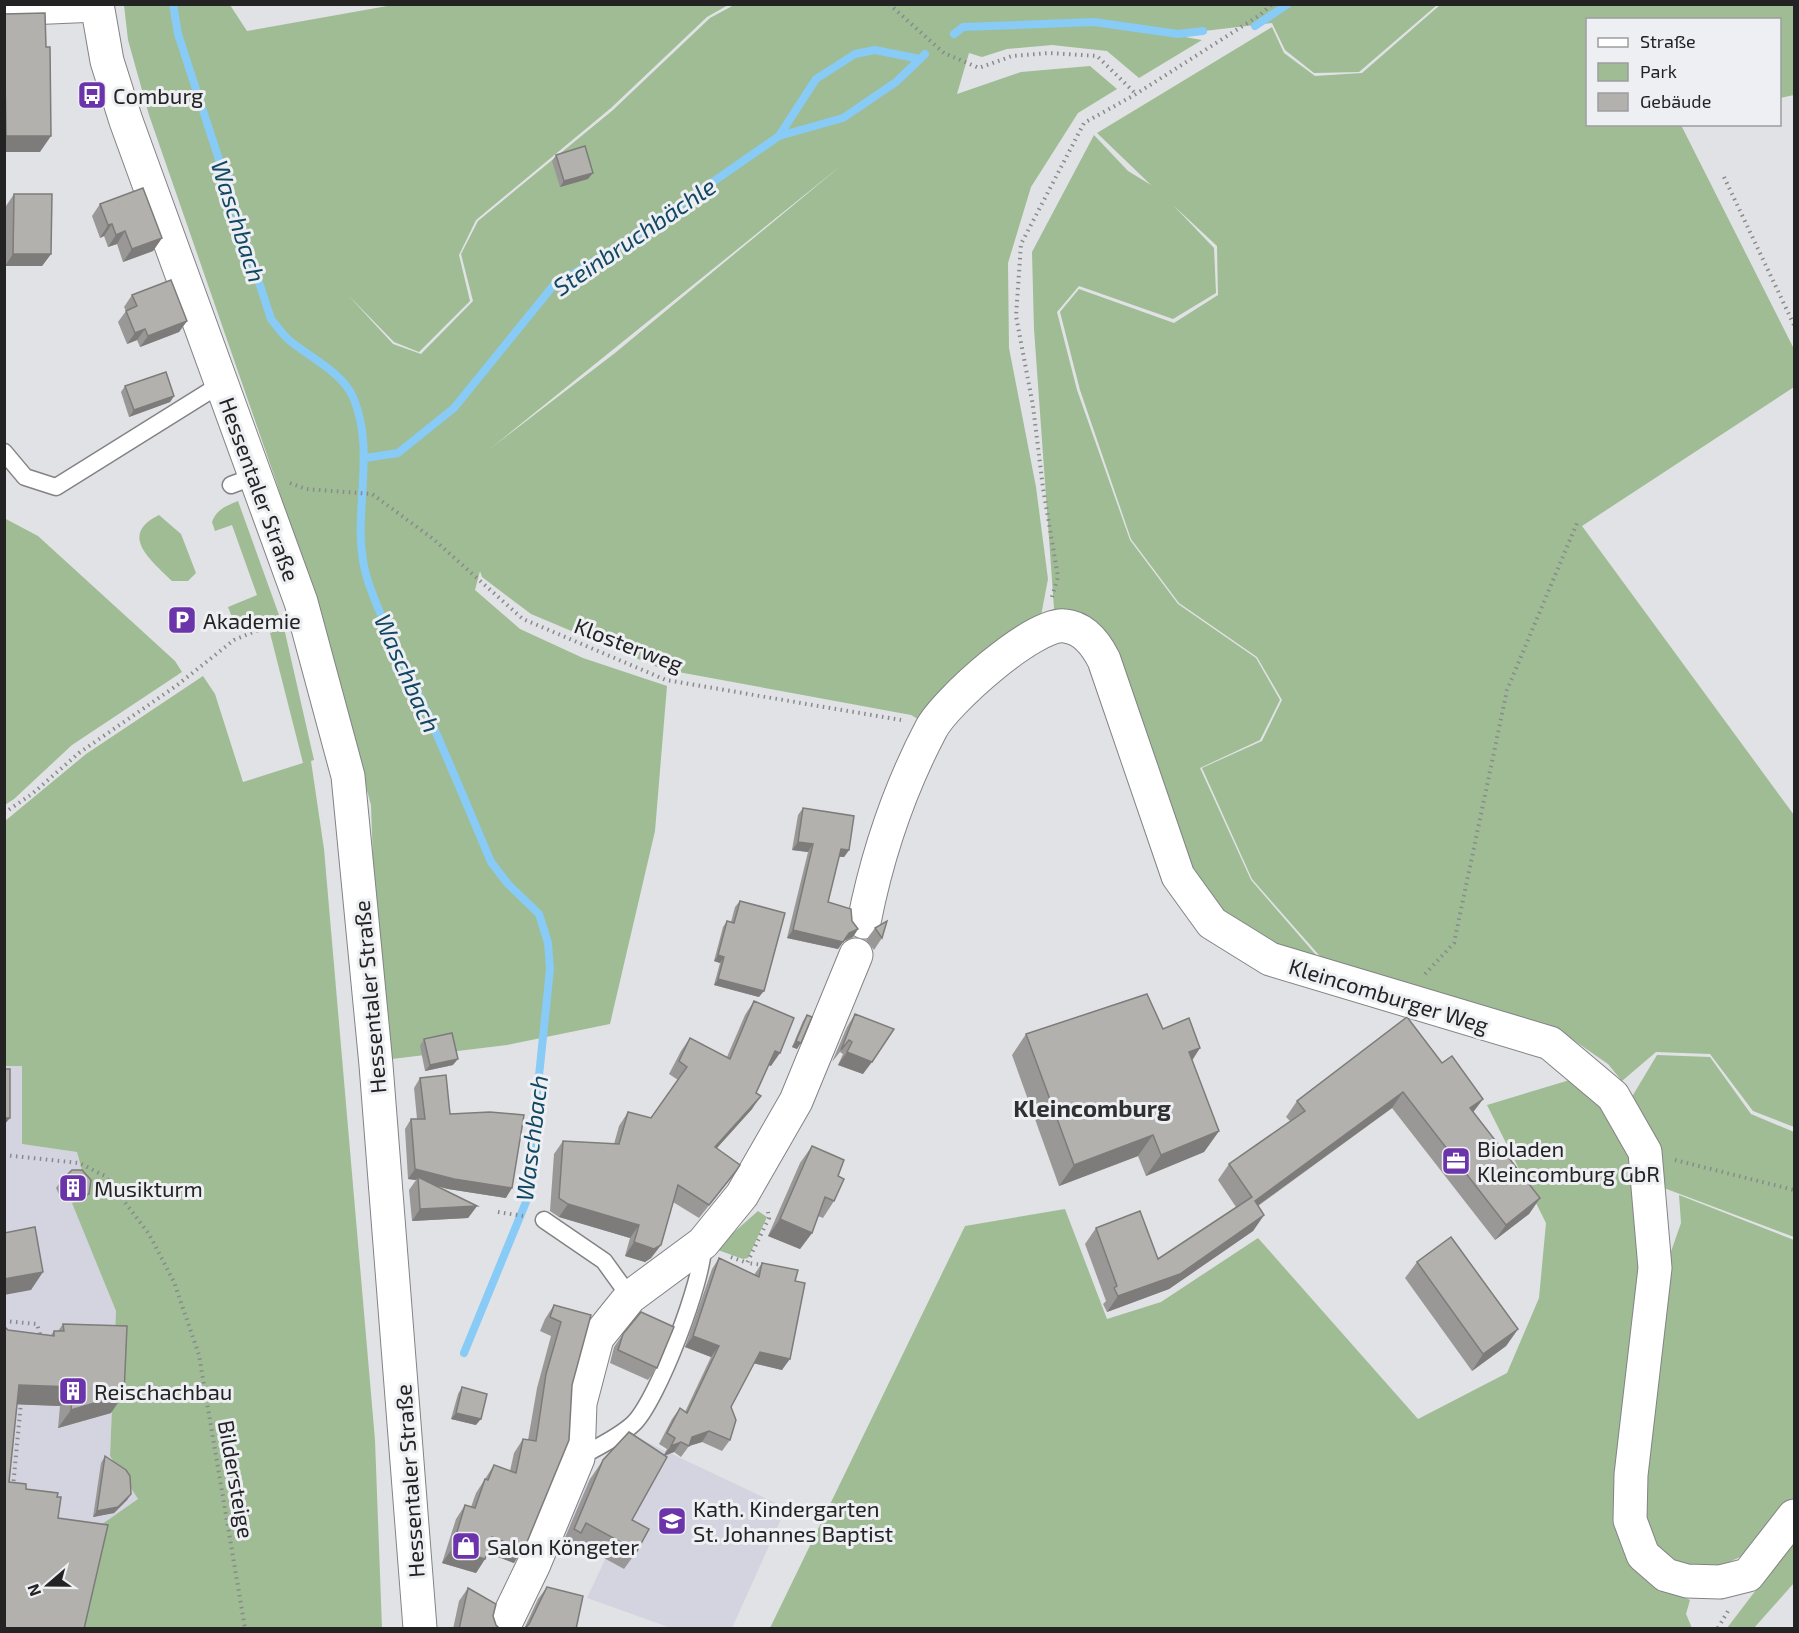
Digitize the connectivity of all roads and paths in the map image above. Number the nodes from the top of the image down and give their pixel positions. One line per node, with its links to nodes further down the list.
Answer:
1 (889, 4): 5 (path)
2 (1272, 4): 5 (path)
3 (97, 5): 4 (street); 8 (street, Hessentaler Straße)
4 (4, 9)
5 (1136, 94): 13 (path)
6 (1724, 177): 7 (path)
7 (1794, 325)
8 (221, 384): 9 (lane, Hessentaler Straße); 32 (street, Hessentaler Straße)
9 (4, 452)
10 (306, 489): 14 (path, Klosterweg)
11 (1577, 523): 18 (path)
12 (278, 622): 15 (path)
13 (1043, 630): 14 (street); 18 (street, Kleincomburger Weg)
14 (932, 726): 16 (street)
15 (4, 813)
16 (864, 922)
17 (856, 955): 23 (street)
18 (1402, 1000): 19 (street, Kleincomburger Weg)
19 (1645, 1152): 21 (path); 30 (street, Kleincomburger Weg)
20 (4, 1155): 31 (path, Bildersteige)
21 (1794, 1190)
22 (544, 1220): 24 (lane)
23 (703, 1243): 24 (street); 28 (lane)
24 (630, 1297): 28 (street)
25 (4, 1321): 26 (path)
26 (43, 1346)
27 (21, 1397): 29 (path)
28 (578, 1458): 33 (street)
29 (12, 1495)
30 (1794, 1516)
31 (245, 1629)
32 (420, 1629)
33 (503, 1629)

